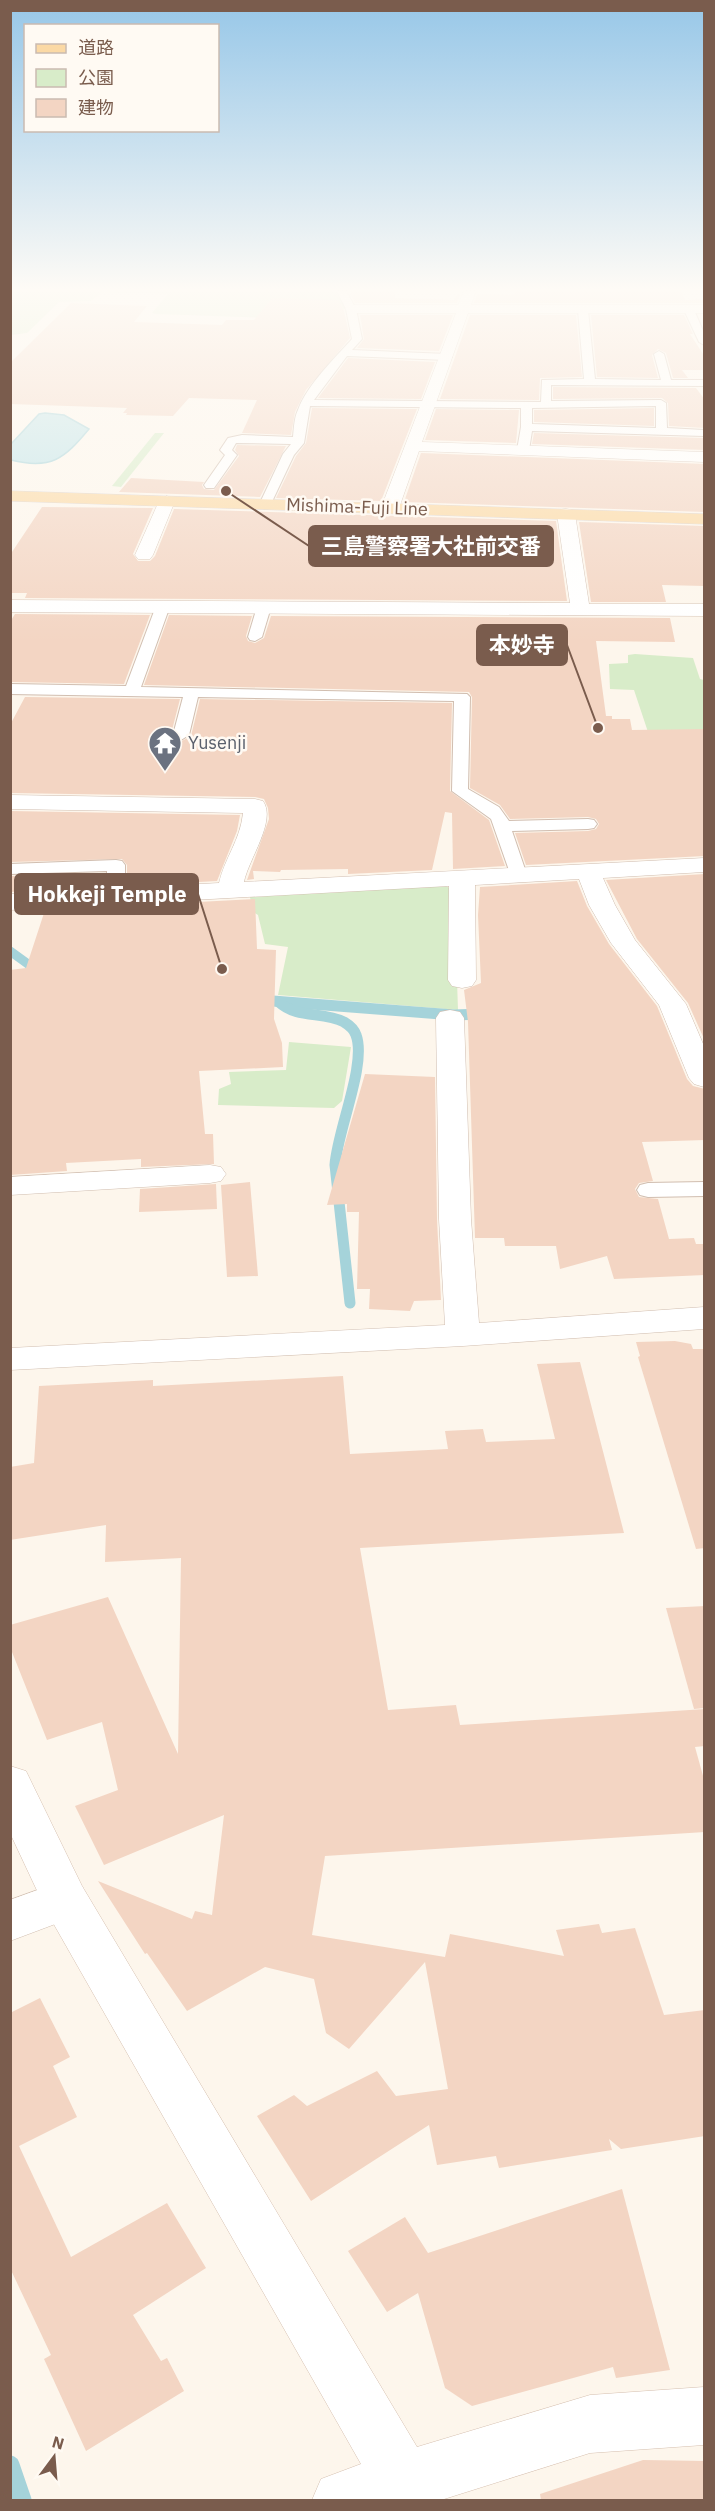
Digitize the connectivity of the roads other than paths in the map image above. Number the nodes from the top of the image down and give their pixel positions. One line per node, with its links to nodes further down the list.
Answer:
1 (304, 408): 8 (lane)
2 (426, 408): 9 (street)
3 (526, 408): 5 (lane)
4 (661, 408): 6 (lane)
5 (527, 427): 6 (lane); 10 (lane)
6 (662, 432): 7 (lane)
7 (705, 434)
8 (298, 441): 14 (lane); 15 (lane)
9 (412, 446): 10 (street); 16 (street)
10 (523, 450): 11 (street)
11 (705, 457)
12 (10, 496): 13 (main road, Mishima-Fuji Line)
13 (166, 501): 14 (main road, Mishima-Fuji Line); 19 (street)
14 (196, 502): 15 (main road, Mishima-Fuji Line)
15 (265, 505): 16 (main road, Mishima-Fuji Line)
16 (390, 508): 17 (main road, Mishima-Fuji Line)
17 (566, 514): 18 (main road, Mishima-Fuji Line); 23 (street)
18 (705, 519)
19 (144, 555)
20 (10, 606): 21 (street)
21 (163, 606): 22 (street); 27 (lane)
22 (264, 607): 23 (street); 25 (lane)
23 (580, 610): 24 (street)
24 (705, 610)
25 (255, 637)
26 (10, 688): 27 (lane)
27 (132, 690): 28 (lane)
28 (192, 691): 29 (lane); 32 (lane)
29 (181, 735)
30 (10, 802): 38 (street)
31 (588, 824): 32 (lane)
32 (502, 826): 36 (lane)
33 (705, 866): 35 (street)
34 (10, 869): 39 (lane)
35 (588, 871): 36 (street); 43 (street)
36 (518, 875): 37 (street)
37 (462, 878): 38 (street); 41 (street)
38 (230, 891): 39 (street)
39 (116, 897): 40 (street)
40 (10, 902)
41 (462, 980)
42 (450, 1018): 49 (street)
43 (705, 1078)
44 (210, 1174): 45 (street)
45 (10, 1186)
46 (705, 1189): 47 (lane)
47 (648, 1190)
48 (705, 1318): 49 (street)
49 (463, 1335): 50 (street)
50 (10, 1359)
51 (10, 1784): 52 (street)
52 (65, 1900): 53 (street); 55 (street)
53 (10, 1921)
54 (705, 2416): 55 (street)
55 (407, 2490): 56 (street)
56 (342, 2500)

